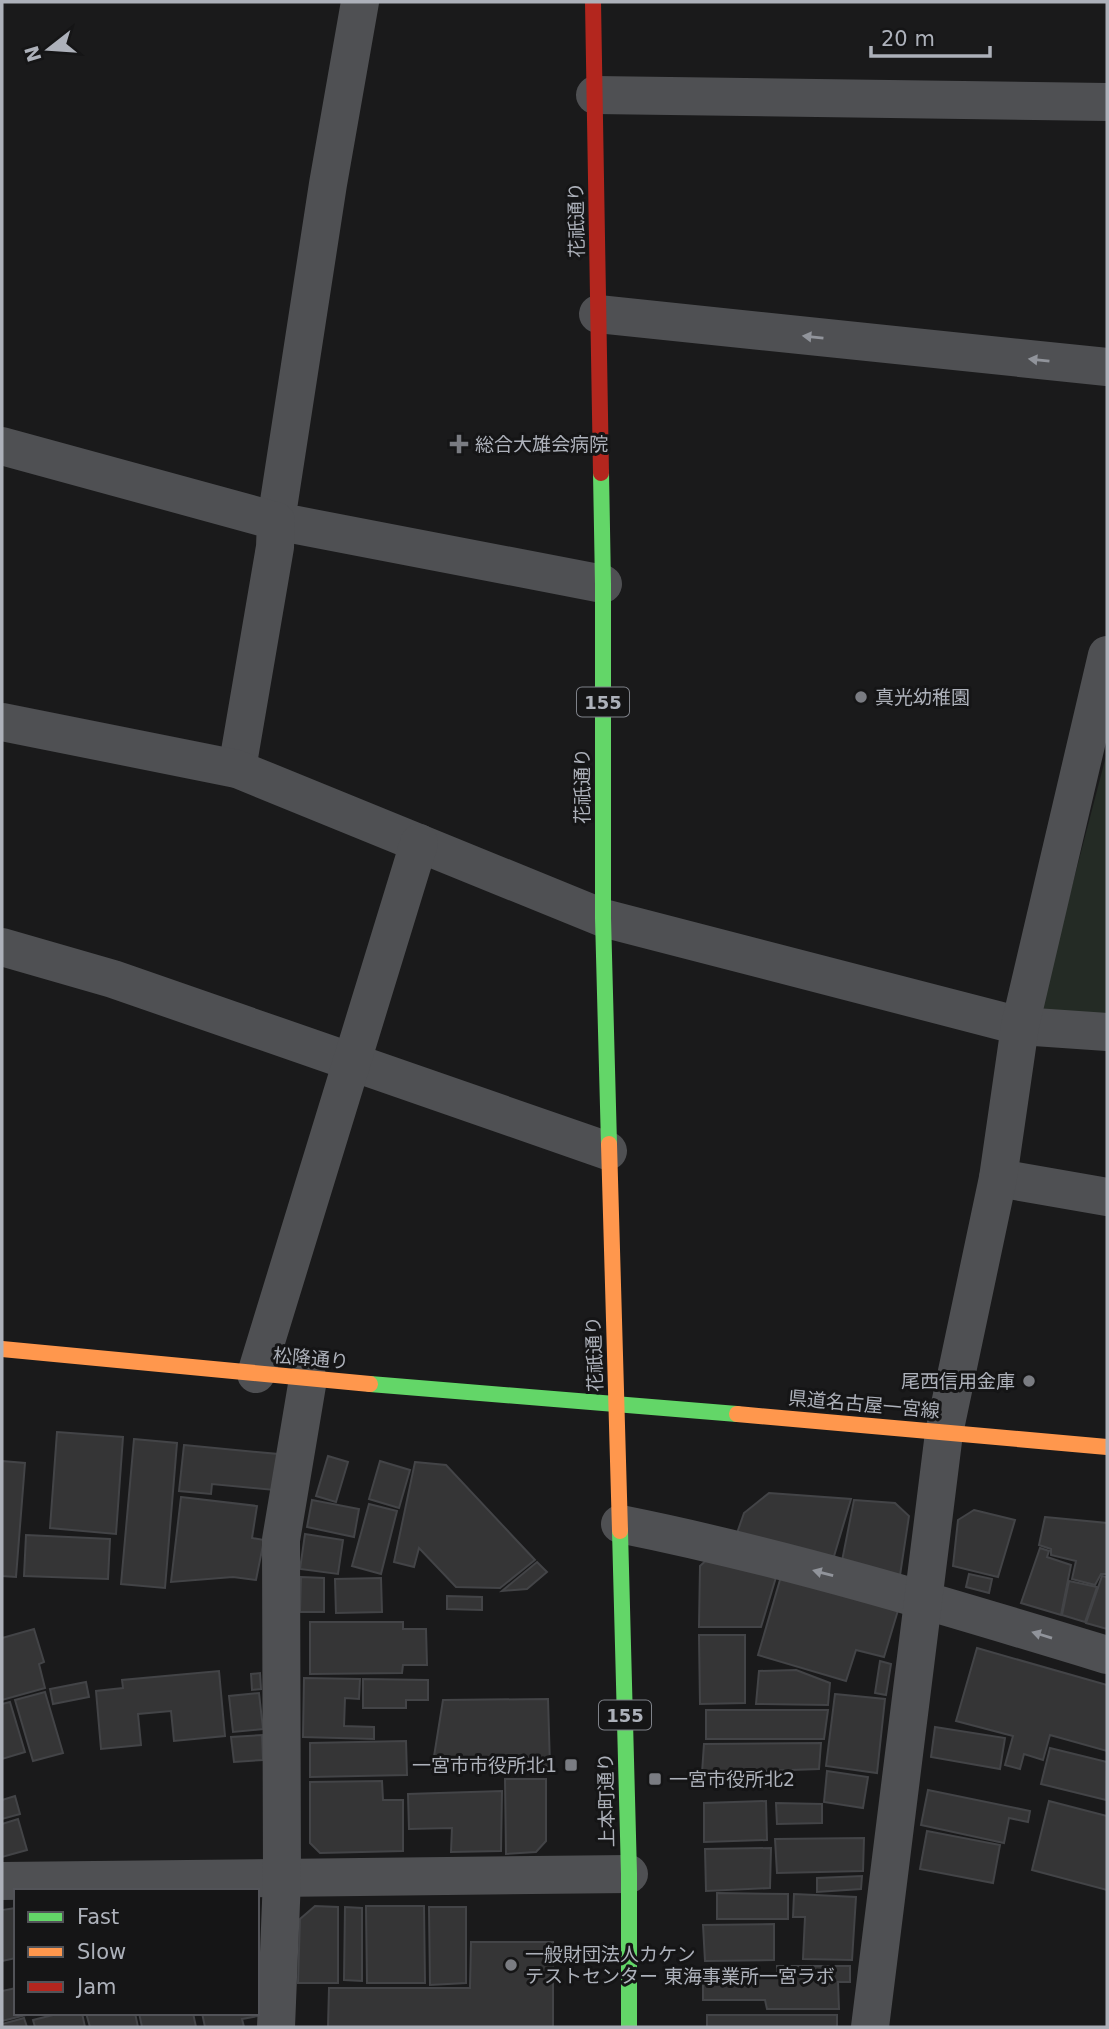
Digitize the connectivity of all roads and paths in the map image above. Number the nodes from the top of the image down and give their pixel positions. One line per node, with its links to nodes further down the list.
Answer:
1 (360, 2): 8 (street)
2 (593, 2): 3 (main road, 花祇通り / 155)
3 (595, 95): 4 (street); 5 (main road, 花祇通り / 155)
4 (1107, 102)
5 (598, 314): 6 (street, one-way to 5); 9 (main road, 花祇通り / 155)
6 (1107, 368)
7 (2, 446): 8 (street)
8 (276, 521): 9 (street); 12 (street)
9 (603, 584): 14 (main road, 花祇通り / 155)
10 (1107, 655): 16 (street)
11 (2, 722): 12 (street)
12 (237, 769): 13 (street)
13 (419, 843): 14 (street); 18 (street)
14 (603, 918): 16 (street); 19 (main road, 花祇通り / 155)
15 (2, 947): 18 (street)
16 (1020, 1026): 17 (street); 20 (street)
17 (1107, 1032)
18 (352, 1062): 19 (street); 23 (street)
19 (608, 1150): 25 (main road, 花祇通り / 155)
20 (998, 1178): 21 (street); 26 (street)
21 (1107, 1197)
22 (2, 1349): 23 (main road, 松降通り)
23 (256, 1374): 24 (main road, 松降通り)
24 (308, 1379): 25 (main road, 松降通り); 32 (street)
25 (617, 1403): 26 (main road, 県道名古屋一宮線); 28 (main road, 上本町通り / 155)
26 (944, 1433): 27 (main road, 県道名古屋一宮線); 29 (street)
27 (1107, 1447)
28 (620, 1524): 29 (street, one-way to 28); 31 (main road, 上本町通り / 155)
29 (923, 1599): 30 (street, one-way to 29); 36 (street)
30 (1107, 1655)
31 (629, 1874): 32 (street); 35 (main road, 上本町通り / 155)
32 (282, 1878): 33 (street); 34 (street)
33 (2, 1881)
34 (276, 2027)
35 (629, 2027)
36 (870, 2027)

